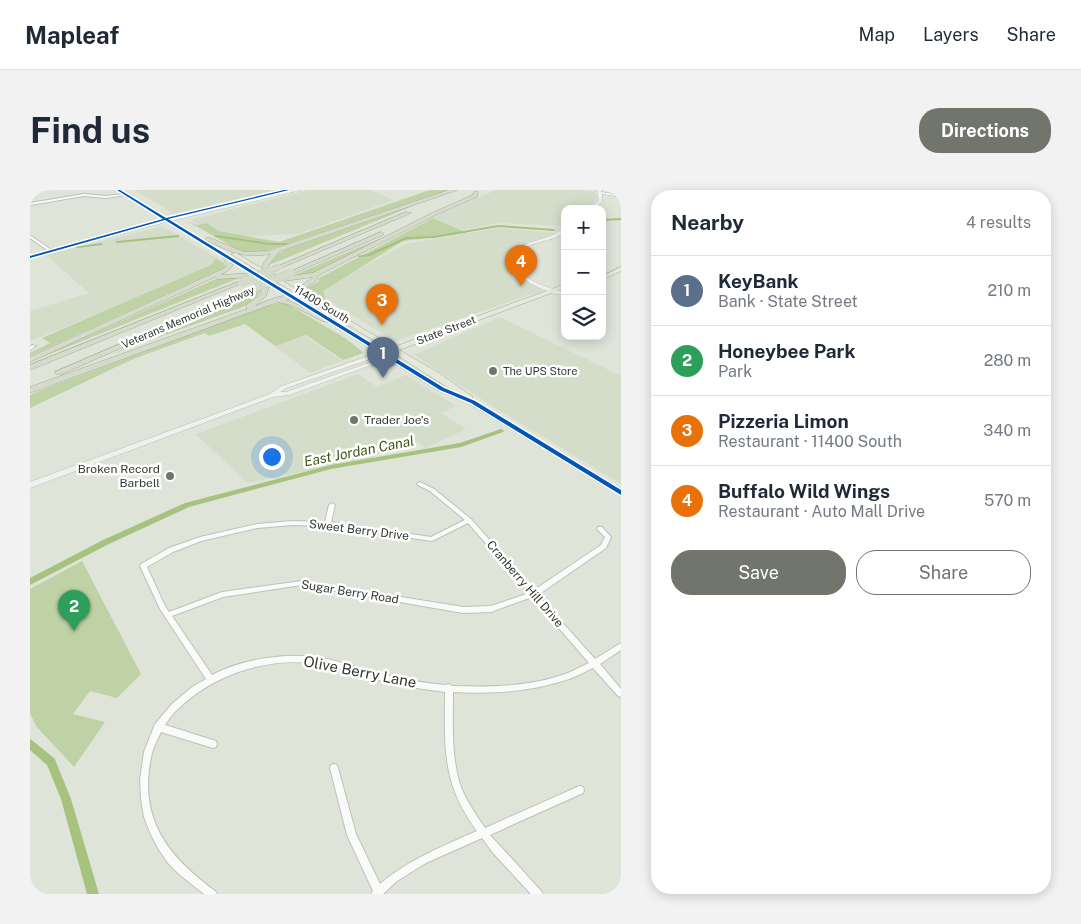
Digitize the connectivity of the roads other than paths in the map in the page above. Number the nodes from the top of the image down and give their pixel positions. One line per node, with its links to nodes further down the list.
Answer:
1 (118, 190): 7 (main road)
2 (288, 190): 13 (main road)
3 (299, 190): 13 (main road)
4 (454, 190): 18 (highway)
5 (462, 190): 44 (highway, Veterans Memorial Highway, bridge)
6 (484, 190): 9 (highway, Veterans Memorial Highway)
7 (125, 192): 11 (street); 13 (main road); 14 (main road)
8 (600, 192): 10 (main road); 12 (main road)
9 (476, 193): 28 (highway); 45 (highway, Veterans Memorial Highway, bridge)
10 (621, 195)
11 (30, 204)
12 (596, 205)
13 (173, 218): 14 (main road); 17 (main road)
14 (165, 220): 19 (main road); 21 (main road)
15 (561, 232): 34 (main road)
16 (30, 237): 19 (street)
17 (208, 239): 20 (highway); 23 (main road)
18 (281, 249): 20 (highway); 31 (highway)
19 (51, 250): 22 (main road)
20 (270, 252): 23 (highway)
21 (224, 255): 25 (main road); 32 (highway)
22 (30, 257)
23 (246, 260): 24 (main road)
24 (254, 266): 31 (highway)
25 (247, 269): 29 (main road); 31 (highway)
26 (620, 270): 27 (main road); 30 (main road)
27 (606, 272)
28 (321, 274): 31 (highway); 35 (highway)
29 (256, 275): 31 (highway); 32 (highway)
30 (606, 276)
31 (268, 277): 33 (highway); 39 (highway)
32 (204, 280): 43 (highway)
33 (283, 287): 35 (main road, 11400 South); 36 (main road, 11400 South)
34 (560, 290): 38 (main road, State Street); 41 (main road, State Street)
35 (304, 296): 42 (main road, 11400 South)
36 (291, 297): 37 (highway); 40 (main road, 11400 South)
37 (267, 304): 39 (highway); 40 (highway)
38 (500, 309): 41 (main road); 42 (main road, State Street)
39 (227, 317): 46 (highway)
40 (331, 321): 42 (main road, 11400 South)
41 (465, 329): 42 (main road, State Street)
42 (392, 353): 48 (main road, State Street); 49 (main road, 11400 South)
43 (30, 360)
44 (30, 368)
45 (30, 384)
46 (30, 390)
47 (420, 484): 51 (street, Cranberry Hill Drive)
48 (30, 485)
49 (621, 493)
50 (332, 504): 52 (street)
51 (469, 520): 52 (street, Sweet Berry Drive); 54 (street, Cranberry Hill Drive)
52 (328, 524): 55 (street, Sweet Berry Drive)
53 (600, 529): 54 (street, Sugar Berry Road)
54 (534, 594): 55 (street, Sugar Berry Road); 57 (street, Cranberry Hill Drive)
55 (168, 615): 58 (street, Sweet Berry Drive)
56 (621, 646): 57 (street, Olive Berry Lane)
57 (595, 664): 59 (street, Olive Berry Lane); 60 (street, Cranberry Hill Drive)
58 (210, 678): 59 (street, Olive Berry Lane); 61 (street, Olive Berry Lane)
59 (449, 687): 65 (street)
60 (621, 694)
61 (158, 727): 62 (street); 67 (street, Olive Berry Lane)
62 (213, 744)
63 (334, 768): 66 (street)
64 (580, 790): 65 (street)
65 (483, 833): 66 (street); 68 (street)
66 (377, 893)
67 (212, 894)
68 (538, 894)

